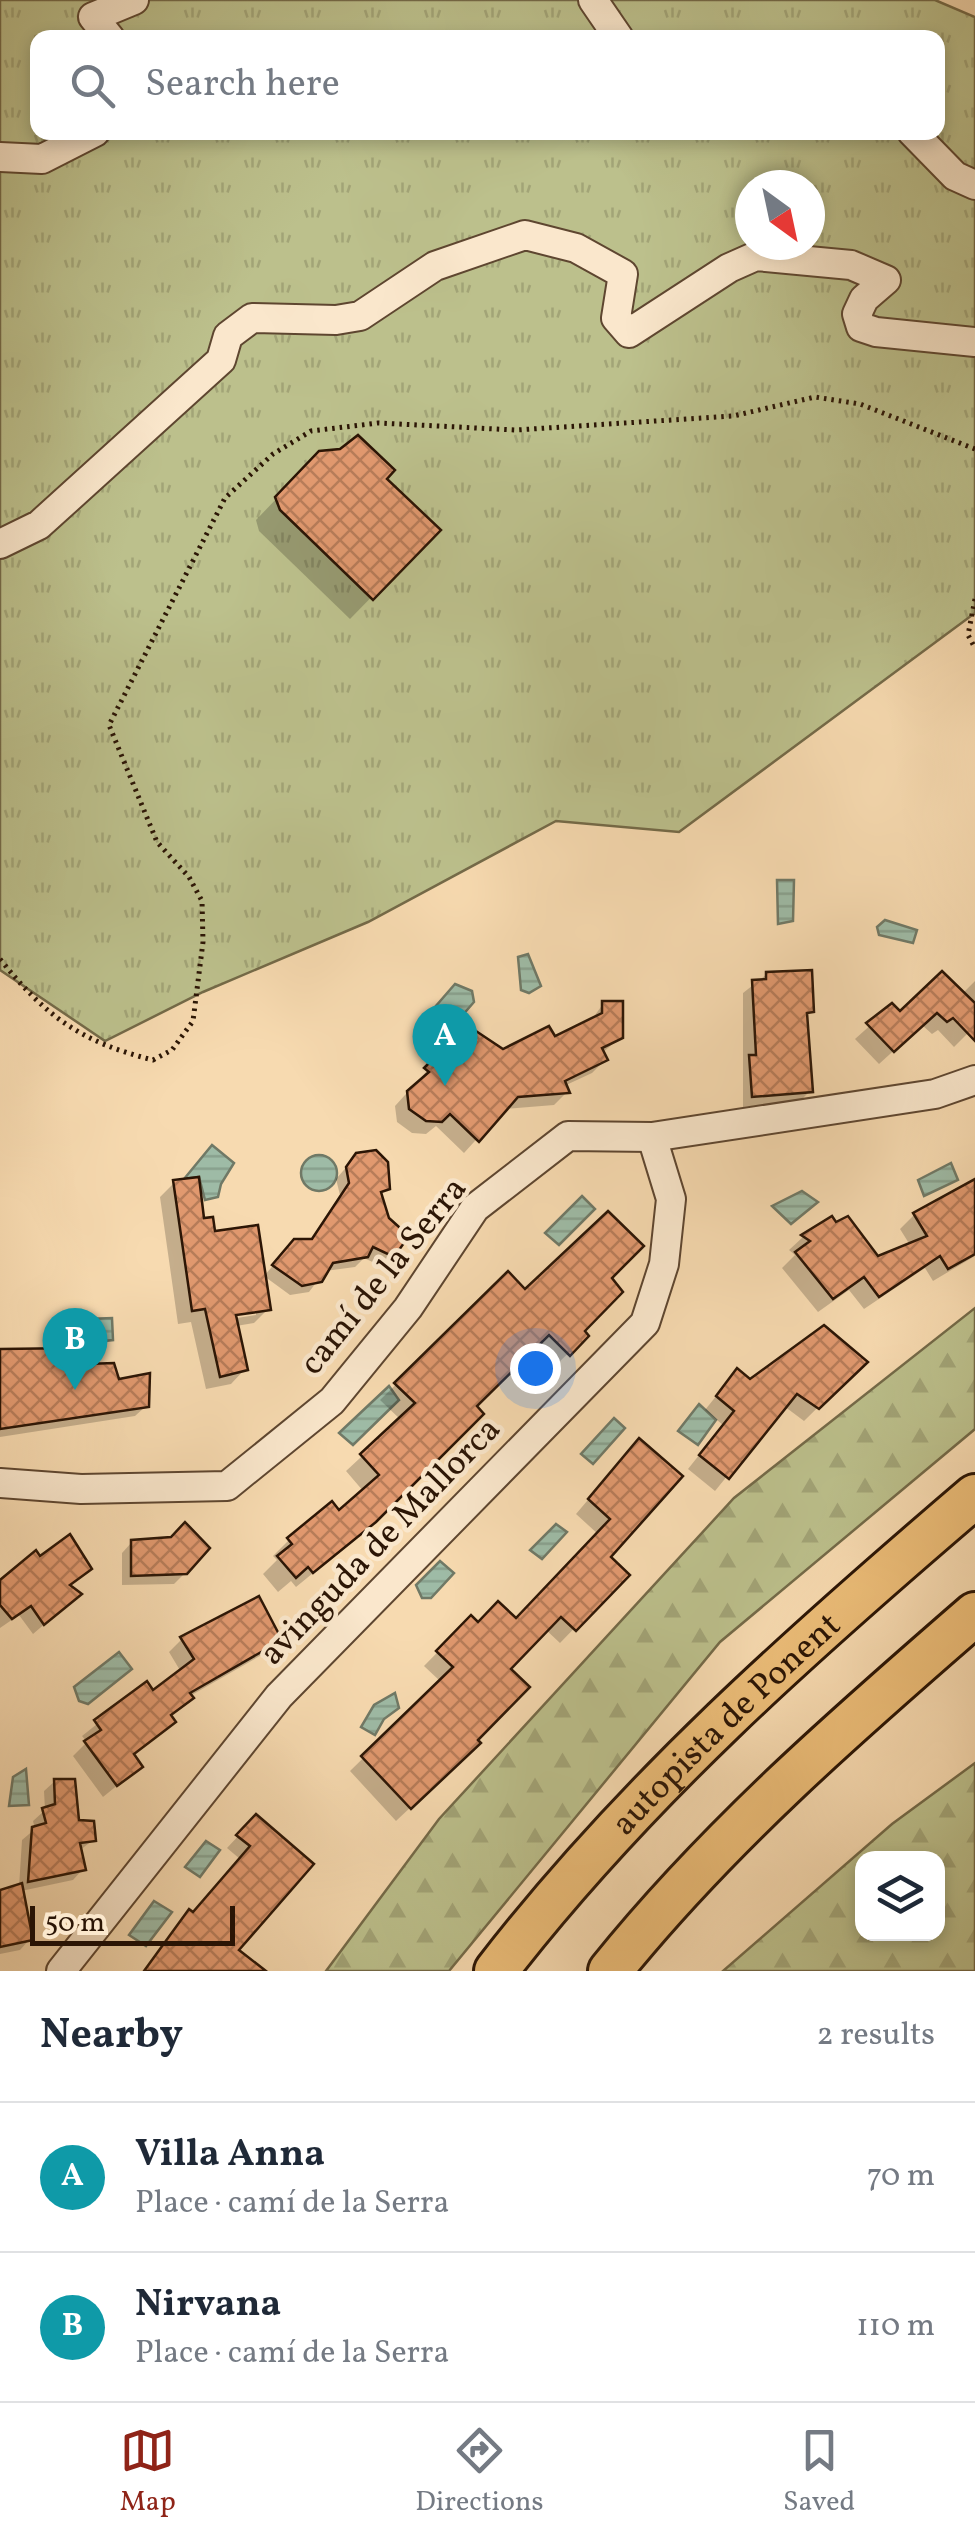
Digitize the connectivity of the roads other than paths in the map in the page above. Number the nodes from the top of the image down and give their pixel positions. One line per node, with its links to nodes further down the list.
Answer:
1 (134, 0): 3 (street)
2 (594, 0): 4 (street)
3 (104, 30)
4 (614, 30)
5 (79, 140): 7 (street)
6 (920, 140): 8 (street)
7 (0, 157)
8 (975, 185)
9 (975, 342): 10 (street)
10 (0, 544)
11 (975, 1080): 12 (street, camí de la Serra)
12 (652, 1137): 13 (street, camí de la Serra); 16 (street, avinguda de Mallorca)
13 (0, 1483)
14 (975, 1496): 17 (highway, autopista de Ponent)
15 (975, 1614): 18 (highway)
16 (61, 1971)
17 (496, 1971)
18 (610, 1971)

